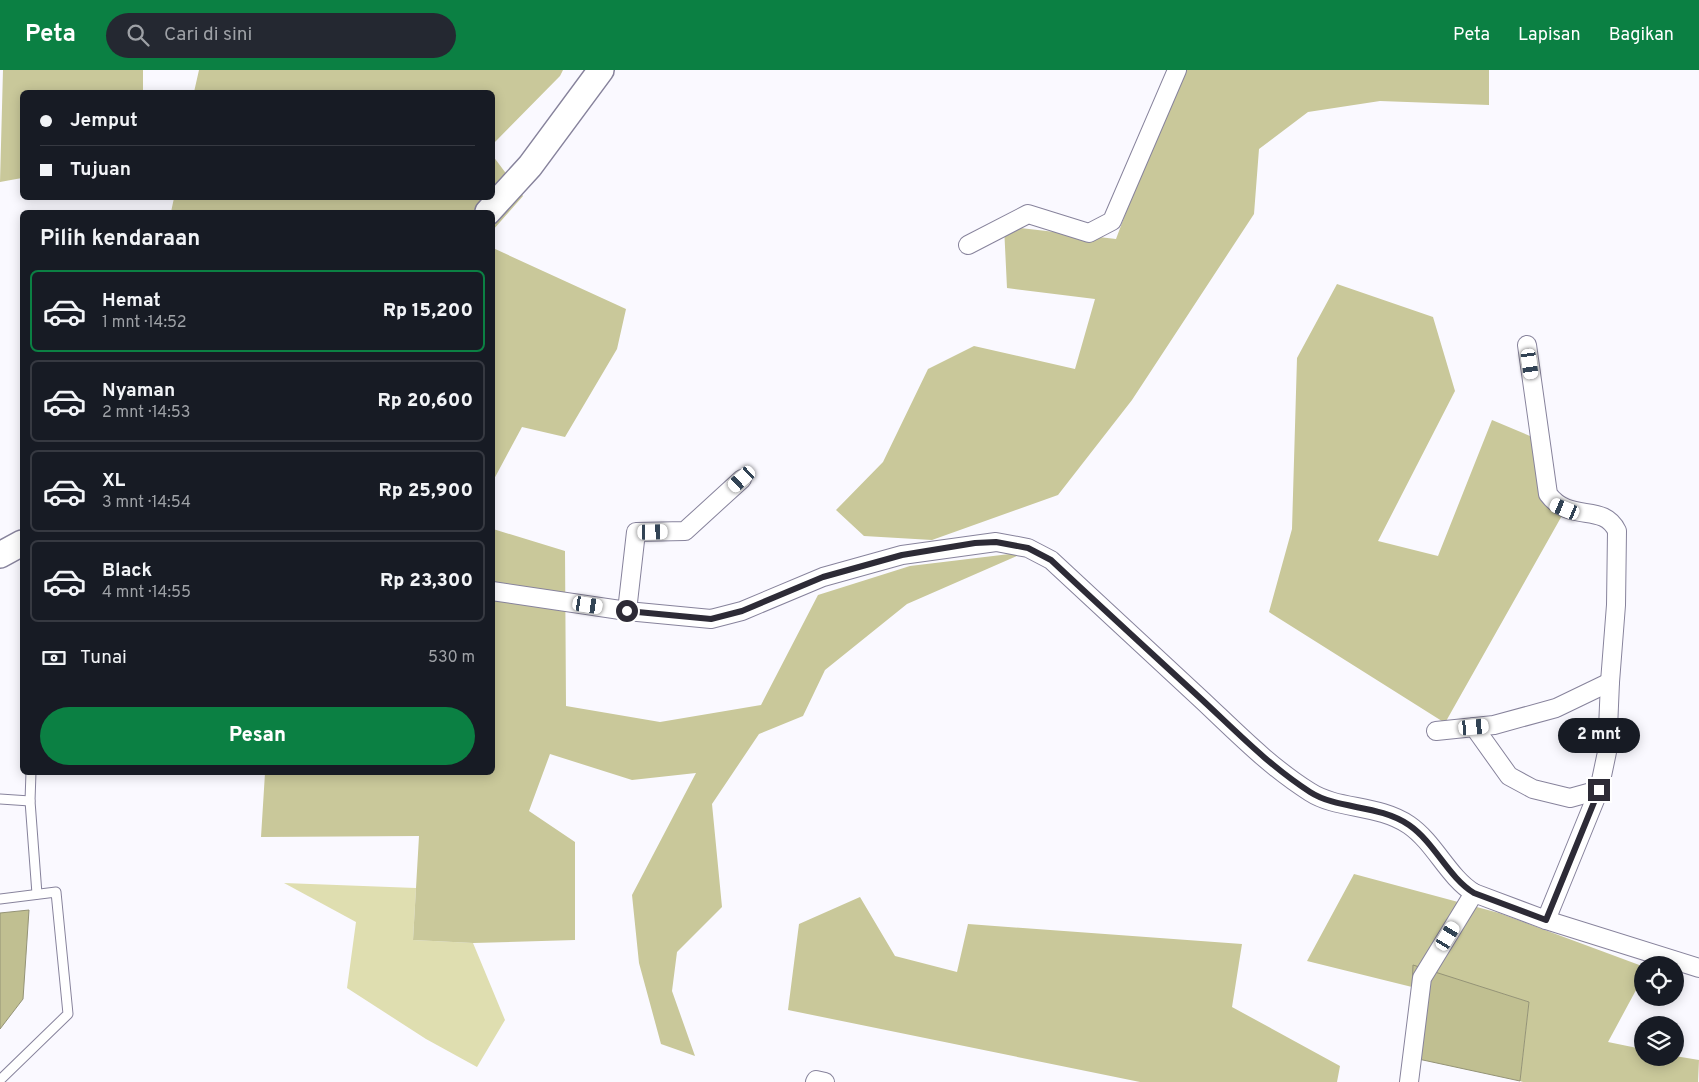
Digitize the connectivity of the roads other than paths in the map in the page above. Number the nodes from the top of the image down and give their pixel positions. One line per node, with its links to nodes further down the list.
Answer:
1 (601, 70): 3 (main road)
2 (1177, 70): 4 (street)
3 (490, 210)
4 (968, 245)
5 (1527, 345): 11 (street)
6 (742, 479): 10 (street)
7 (20, 544): 8 (main road)
8 (0, 556)
9 (495, 590): 10 (street)
10 (627, 611): 18 (street)
11 (1610, 682): 12 (street); 15 (street)
12 (1474, 727): 13 (street); 15 (street)
13 (1436, 731)
14 (31, 775): 17 (lane)
15 (1599, 790): 21 (street)
16 (0, 799): 17 (lane)
17 (30, 801): 19 (lane)
18 (1474, 893): 21 (street); 26 (street)
19 (37, 894): 20 (lane); 23 (lane)
20 (0, 899)
21 (1546, 920): 22 (street)
22 (1699, 968)
23 (0, 1080)
24 (815, 1082): 25 (street)
25 (825, 1082)
26 (1409, 1082)

